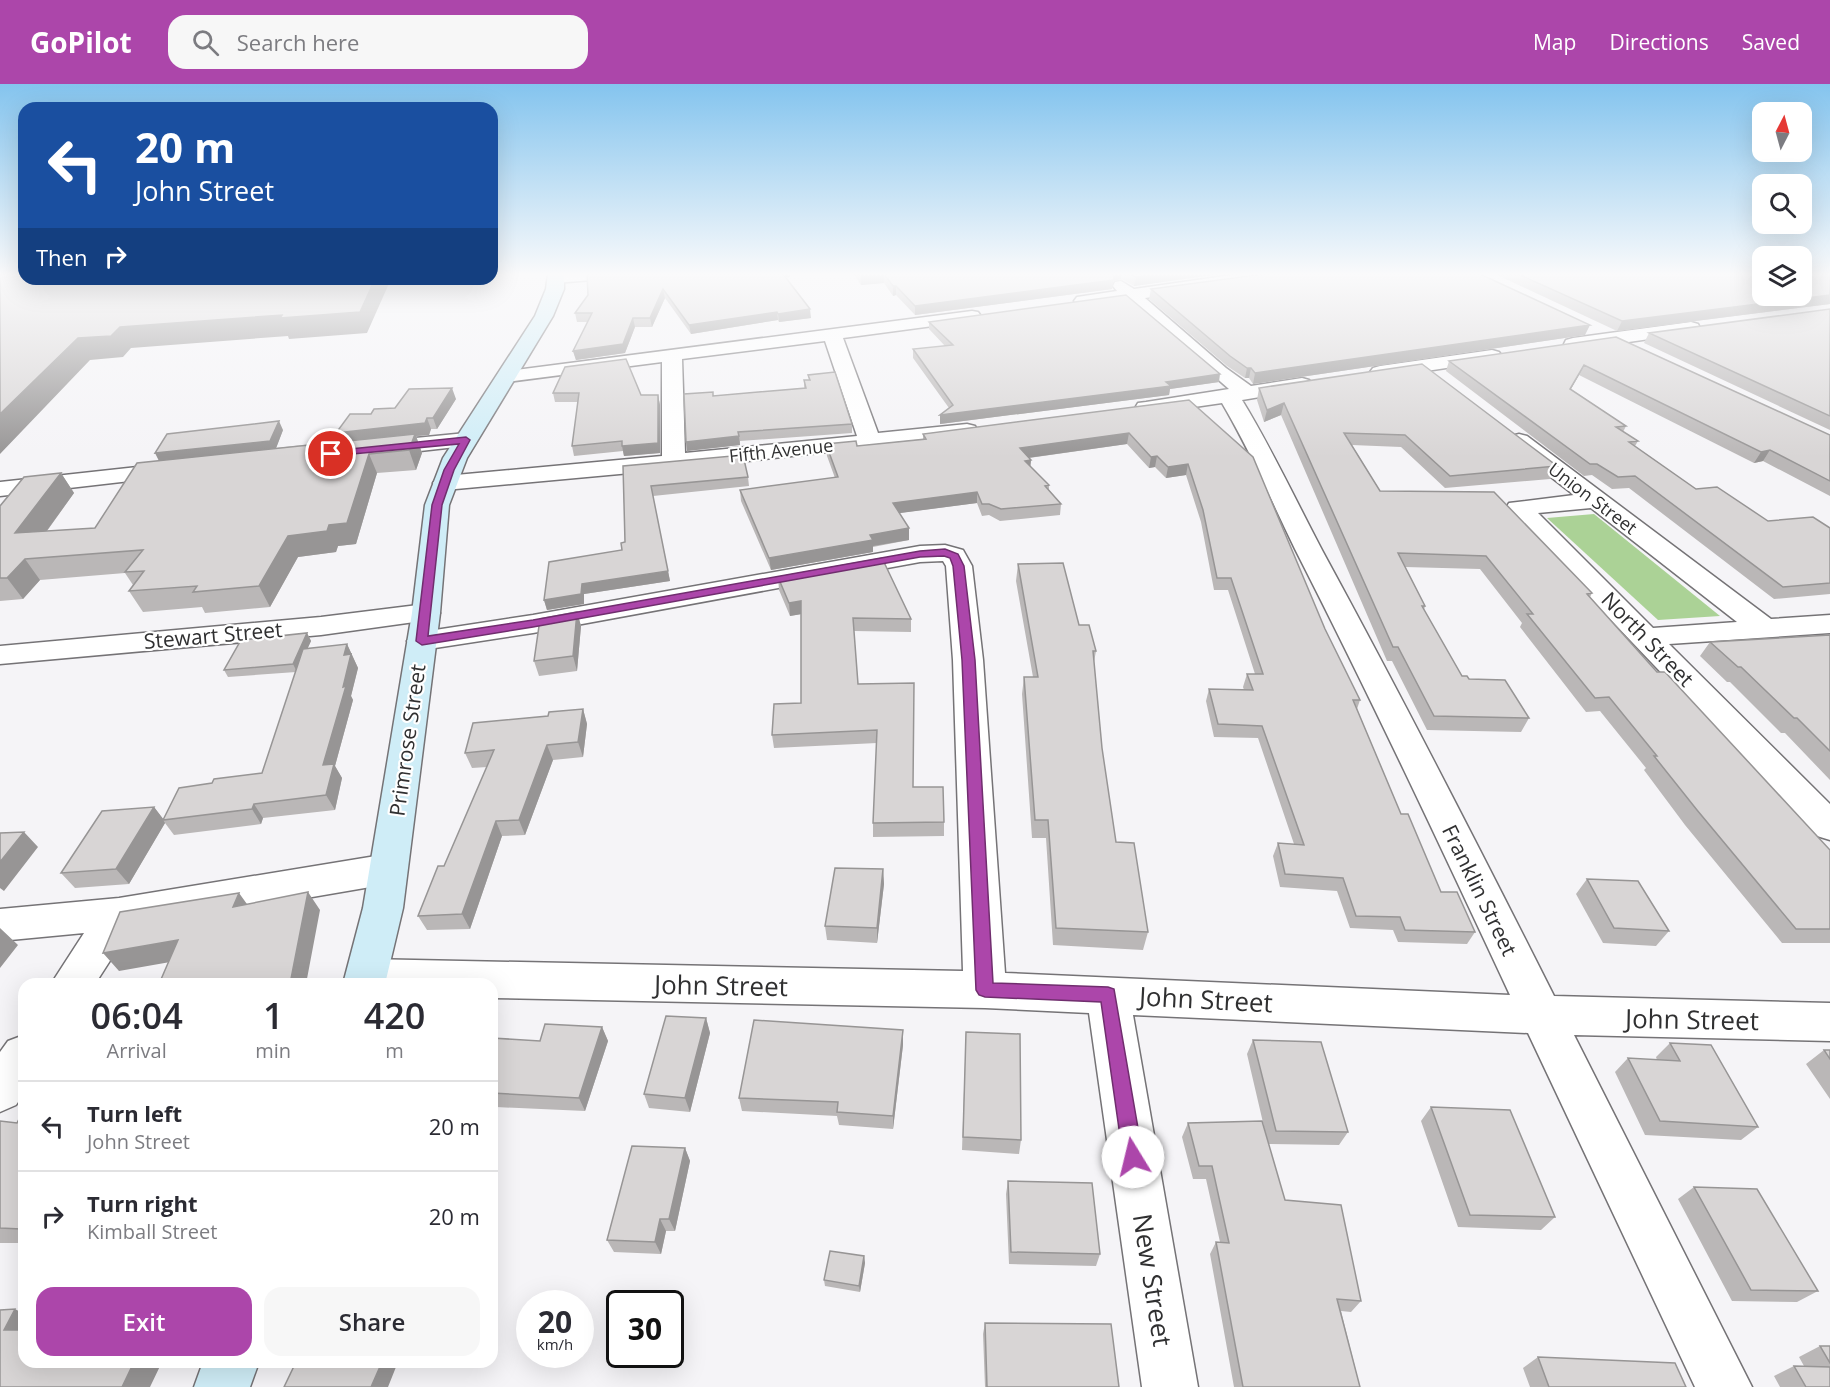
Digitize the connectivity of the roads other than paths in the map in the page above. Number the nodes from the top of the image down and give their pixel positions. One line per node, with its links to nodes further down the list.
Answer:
1 (532, 335): 13 (main road, Primrose Street)
2 (832, 335): 10 (street); 21 (street)
3 (1177, 335): 16 (street, Franklin Street)
4 (1603, 335): 6 (street)
5 (1643, 335): 6 (street)
6 (1612, 339): 7 (street); 9 (street)
7 (1548, 348)
8 (1516, 352): 11 (street)
9 (1642, 353)
10 (672, 356): 13 (street); 23 (street)
11 (1422, 366): 12 (street); 15 (street)
12 (1361, 375)
13 (507, 376): 20 (main road, Primrose Street)
14 (1328, 380): 16 (street)
15 (1449, 387)
16 (1239, 394): 17 (street); 42 (street, Franklin Street)
17 (1130, 410)
18 (984, 429): 21 (street, Fifth Avenue)
19 (1504, 429): 27 (street, Union Street)
20 (466, 440): 22 (street); 25 (main road, Primrose Street)
21 (870, 441): 23 (street, Fifth Avenue)
22 (354, 451)
23 (674, 462): 25 (street, Fifth Avenue)
24 (192, 468): 26 (street)
25 (445, 483): 29 (main road, Primrose Street)
26 (0, 489)
27 (1595, 500): 30 (street, Union Street); 31 (street, North Street)
28 (1830, 624): 30 (street)
29 (424, 627): 32 (street, Stewart Street); 34 (main road, Primrose Street); 40 (street, Stewart Street)
30 (1765, 629): 31 (street)
31 (1646, 637): 33 (street, North Street)
32 (0, 655)
33 (1830, 826)
34 (388, 869): 35 (street); 38 (main road, Primrose Street)
35 (119, 914): 36 (street); 37 (street)
36 (0, 925)
37 (76, 978)
38 (367, 978)
39 (498, 983): 40 (street, John Street)
40 (985, 990): 41 (street, John Street)
41 (1108, 994): 42 (street, John Street); 48 (street, New Street)
42 (1542, 1016): 43 (street, John Street); 49 (street, Franklin Street)
43 (1830, 1022)
44 (18, 1064): 45 (street)
45 (0, 1090)
46 (229, 1368): 47 (main road)
47 (222, 1387)
48 (1170, 1387)
49 (1724, 1387)

